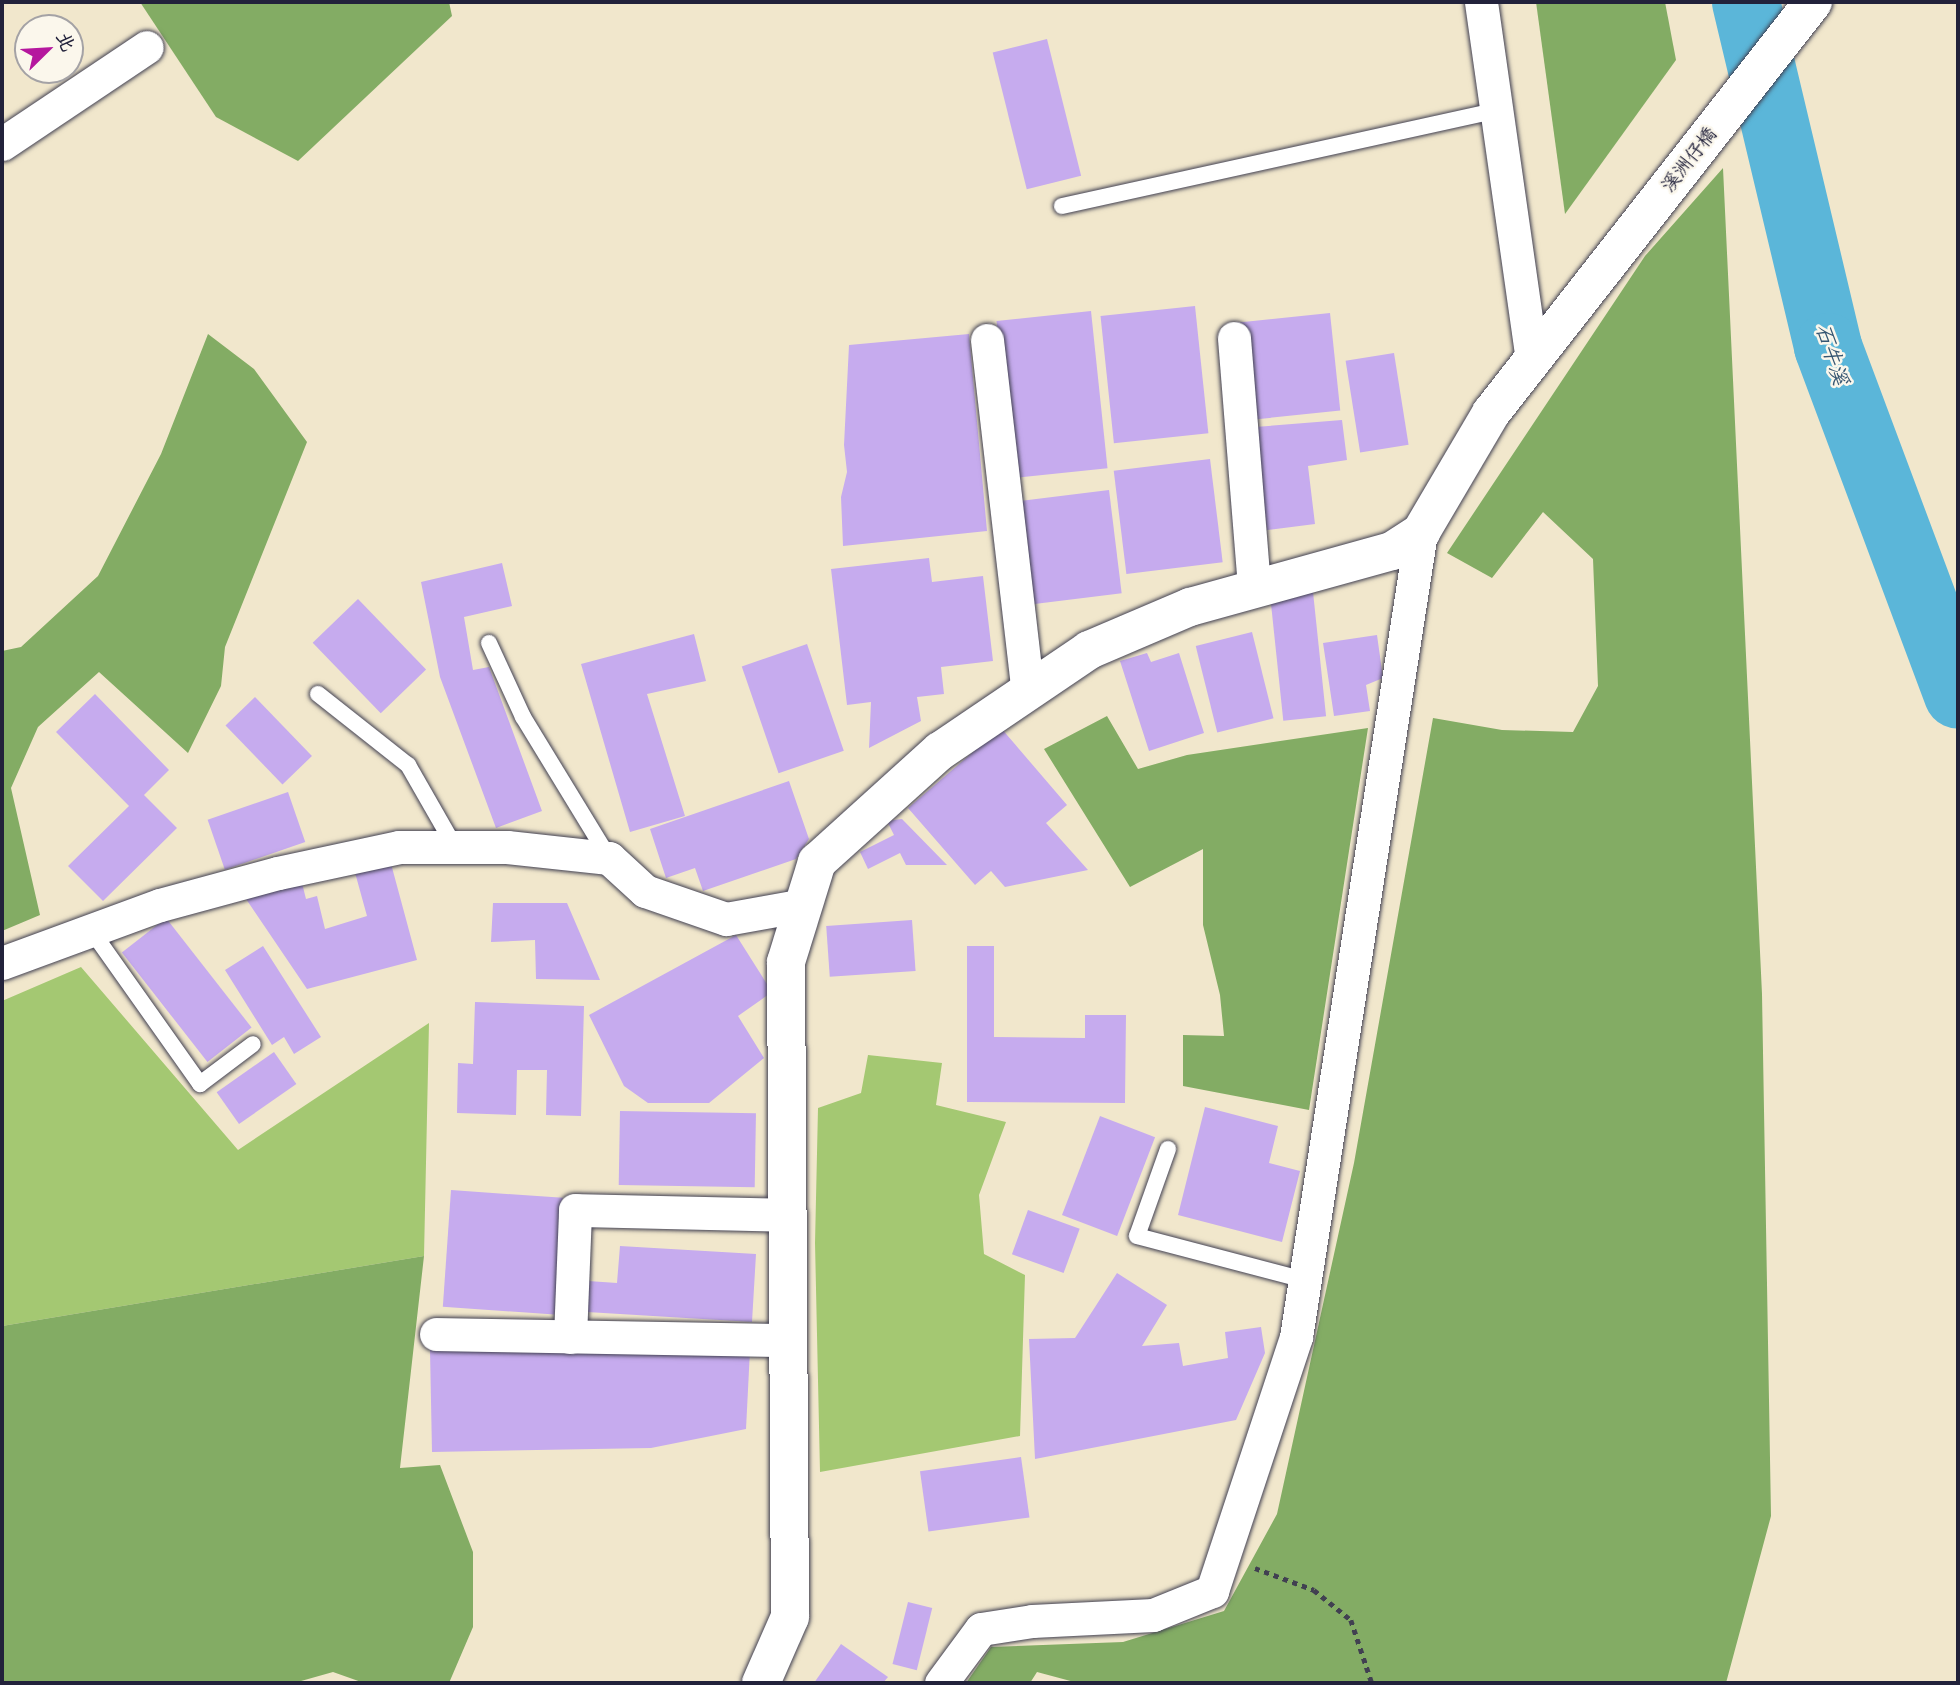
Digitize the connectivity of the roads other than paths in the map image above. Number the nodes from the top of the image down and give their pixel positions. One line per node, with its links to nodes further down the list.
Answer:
1 (1481, 2): 4 (street)
2 (1813, 2): 9 (street, 溪洲仔橋)
3 (147, 47): 5 (street)
4 (1497, 110): 6 (lane); 9 (street)
5 (2, 144)
6 (1062, 206)
7 (1234, 338): 11 (street)
8 (987, 340): 13 (street)
9 (1532, 360): 10 (street, 溪洲仔橋)
10 (1421, 532): 11 (street); 23 (street)
11 (1254, 589): 13 (street)
12 (489, 643): 16 (lane)
13 (1028, 692): 17 (street)
14 (318, 694): 15 (lane)
15 (455, 847): 16 (street); 18 (street)
16 (610, 858): 17 (street)
17 (804, 905): 22 (street)
18 (91, 930): 19 (street); 20 (lane)
19 (2, 963)
20 (253, 1044)
21 (1167, 1149): 23 (lane)
22 (789, 1215): 25 (street); 26 (street)
23 (1305, 1280): 28 (street)
24 (436, 1334): 25 (street)
25 (570, 1337): 26 (street)
26 (790, 1340): 27 (street)
27 (761, 1683)
28 (941, 1683)

